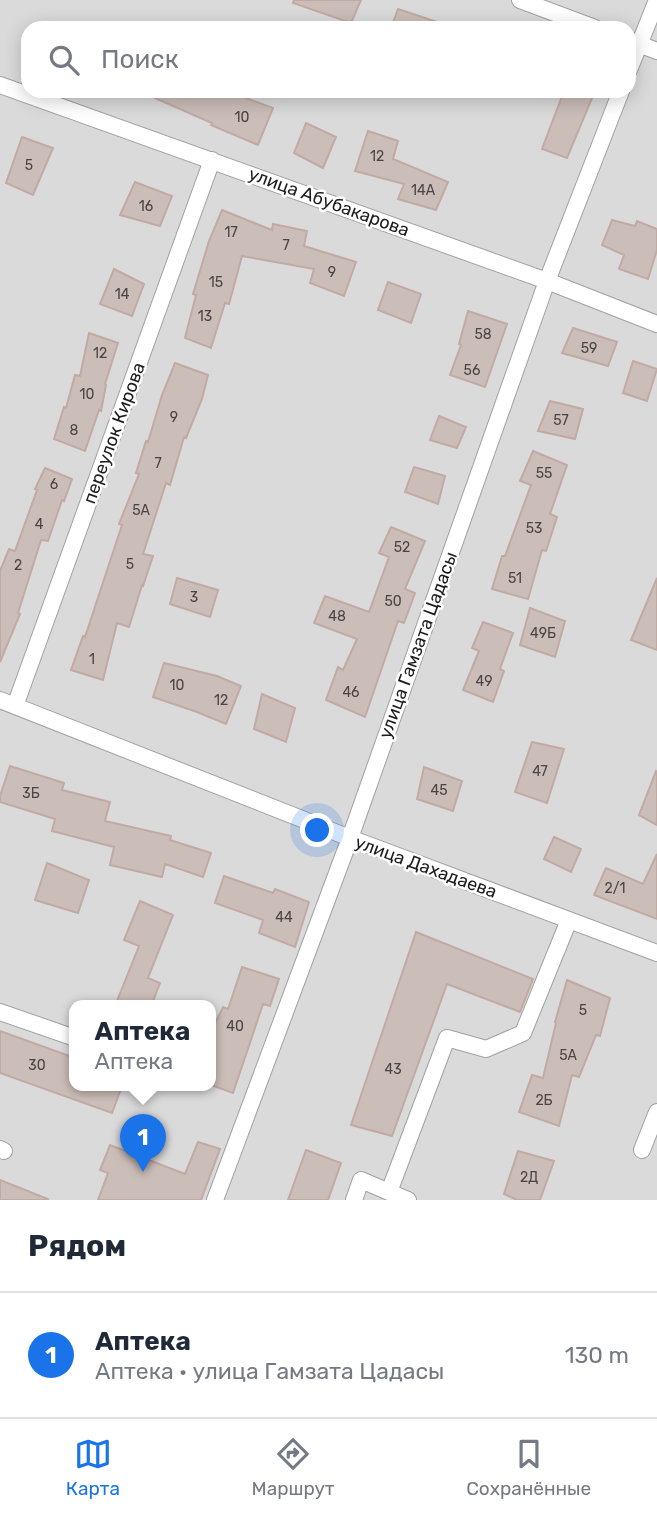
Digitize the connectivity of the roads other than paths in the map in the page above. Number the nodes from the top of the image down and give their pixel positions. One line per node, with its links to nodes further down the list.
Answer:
1 (520, 0): 3 (street)
2 (657, 0): 4 (street)
3 (576, 21)
4 (636, 38)
5 (636, 43): 6 (street)
6 (657, 51)
7 (0, 85): 8 (street, улица Абубакарова)
8 (21, 92)
9 (37, 98): 11 (street, улица Абубакарова)
10 (618, 98): 12 (street, улица Гамзата Цадасы)
11 (212, 160): 12 (street, улица Абубакарова); 14 (street, переулок Кирова)
12 (547, 281): 13 (street, улица Абубакарова); 15 (street, улица Гамзата Цадасы)
13 (657, 324)
14 (8, 703): 15 (street, улица Дахадаева)
15 (350, 838): 16 (street, улица Дахадаева); 23 (street, улица Гамзата Цадасы)
16 (569, 920): 17 (street, улица Дахадаева); 22 (street)
17 (657, 953)
18 (0, 1012): 19 (street)
19 (69, 1036)
20 (657, 1112): 21 (street)
21 (642, 1150)
22 (389, 1192): 24 (street); 25 (street)
23 (215, 1200)
24 (354, 1200)
25 (408, 1200)

